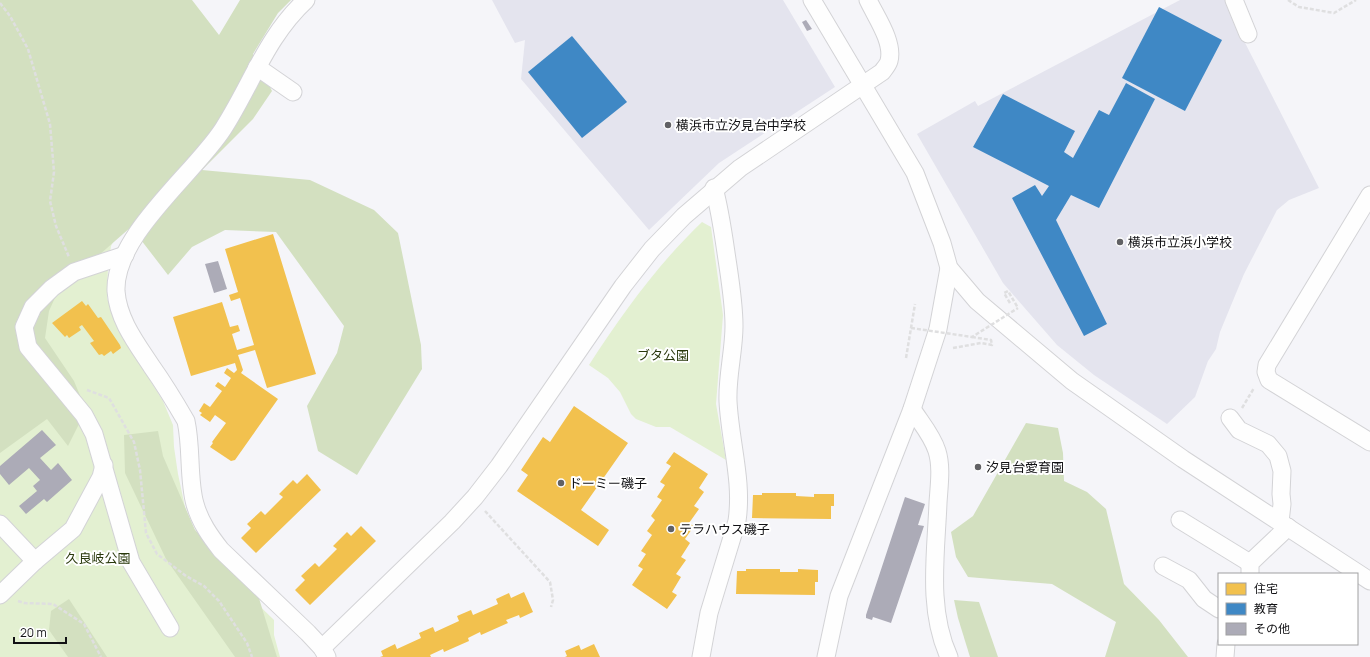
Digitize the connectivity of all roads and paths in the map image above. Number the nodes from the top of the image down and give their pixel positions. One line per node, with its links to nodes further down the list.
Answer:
1 (306, 0): 9 (street)
2 (812, 0): 10 (street)
3 (868, 0): 10 (street)
4 (1234, 0): 8 (street)
5 (1288, 0): 6 (path)
6 (1356, 0)
7 (0, 3): 16 (path)
8 (1248, 34)
9 (257, 67): 11 (street); 14 (street)
10 (863, 85): 12 (street); 15 (street)
11 (293, 92)
12 (714, 188): 44 (street); 47 (street)
13 (1370, 194): 27 (street)
14 (125, 255): 16 (street); 44 (street)
15 (949, 268): 25 (street); 32 (street)
16 (74, 272): 24 (street)
17 (1010, 303): 20 (path, bridge)
18 (915, 304): 19 (path)
19 (911, 328): 20 (path, bridge); 22 (path)
20 (972, 337): 21 (path)
21 (953, 348)
22 (906, 358)
23 (1257, 384): 26 (path)
24 (65, 391): 28 (street); 46 (path)
25 (912, 409): 48 (street); 49 (street)
26 (1235, 414): 32 (street)
27 (1369, 440)
28 (104, 465): 33 (street); 42 (street)
29 (483, 508): 40 (path)
30 (1180, 520): 35 (street)
31 (0, 524): 33 (street)
32 (1284, 525): 35 (street); 37 (street)
33 (35, 561): 39 (street)
34 (1163, 566): 41 (street)
35 (1250, 569)
36 (1358, 573): 38 (street)
37 (1358, 573)
38 (1370, 581)
39 (0, 595): 45 (path)
40 (551, 607)
41 (1218, 608)
42 (170, 628)
43 (1226, 645): 50 (street)
44 (325, 652)
45 (101, 657)
46 (252, 657)
47 (701, 657)
48 (826, 657)
49 (949, 657)
50 (1225, 657)

